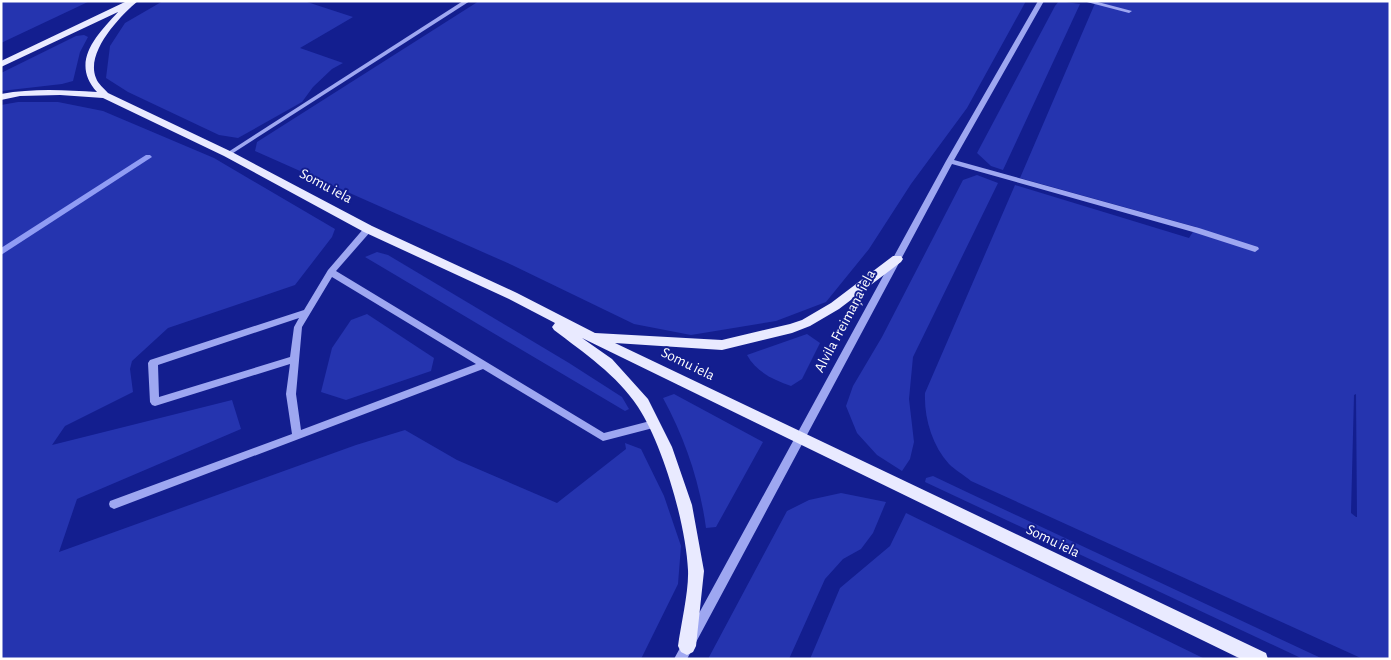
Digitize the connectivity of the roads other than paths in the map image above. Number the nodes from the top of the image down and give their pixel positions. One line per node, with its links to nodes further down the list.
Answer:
1 (467, 1): 9 (street)
2 (1041, 1): 10 (street, Alvila Freimaņa iela)
3 (1086, 1): 5 (street)
4 (132, 2): 6 (main road); 7 (main road)
5 (1129, 11)
6 (1, 64)
7 (105, 95): 8 (main road); 9 (main road, Somu iela)
8 (1, 97)
9 (228, 154): 11 (main road, Somu iela)
10 (950, 161): 12 (street); 13 (street, Alvila Freimaņa iela)
11 (368, 229): 14 (street); 15 (main road, Somu iela)
12 (1255, 249)
13 (897, 259): 17 (main road); 22 (street, Alvila Freimaņa iela)
14 (331, 272): 16 (street); 19 (street)
15 (513, 296): 17 (main road, Somu iela); 20 (main road)
16 (307, 312): 18 (street); 18 (street)
17 (591, 337): 22 (main road, Somu iela)
18 (295, 359): 21 (street)
19 (484, 365): 20 (street); 21 (street)
20 (654, 424): 24 (main road)
21 (297, 436): 23 (street)
22 (801, 438): 24 (street, Alvila Freimaņa iela); 25 (main road, Somu iela)
23 (114, 504)
24 (684, 652)
25 (1260, 659)

